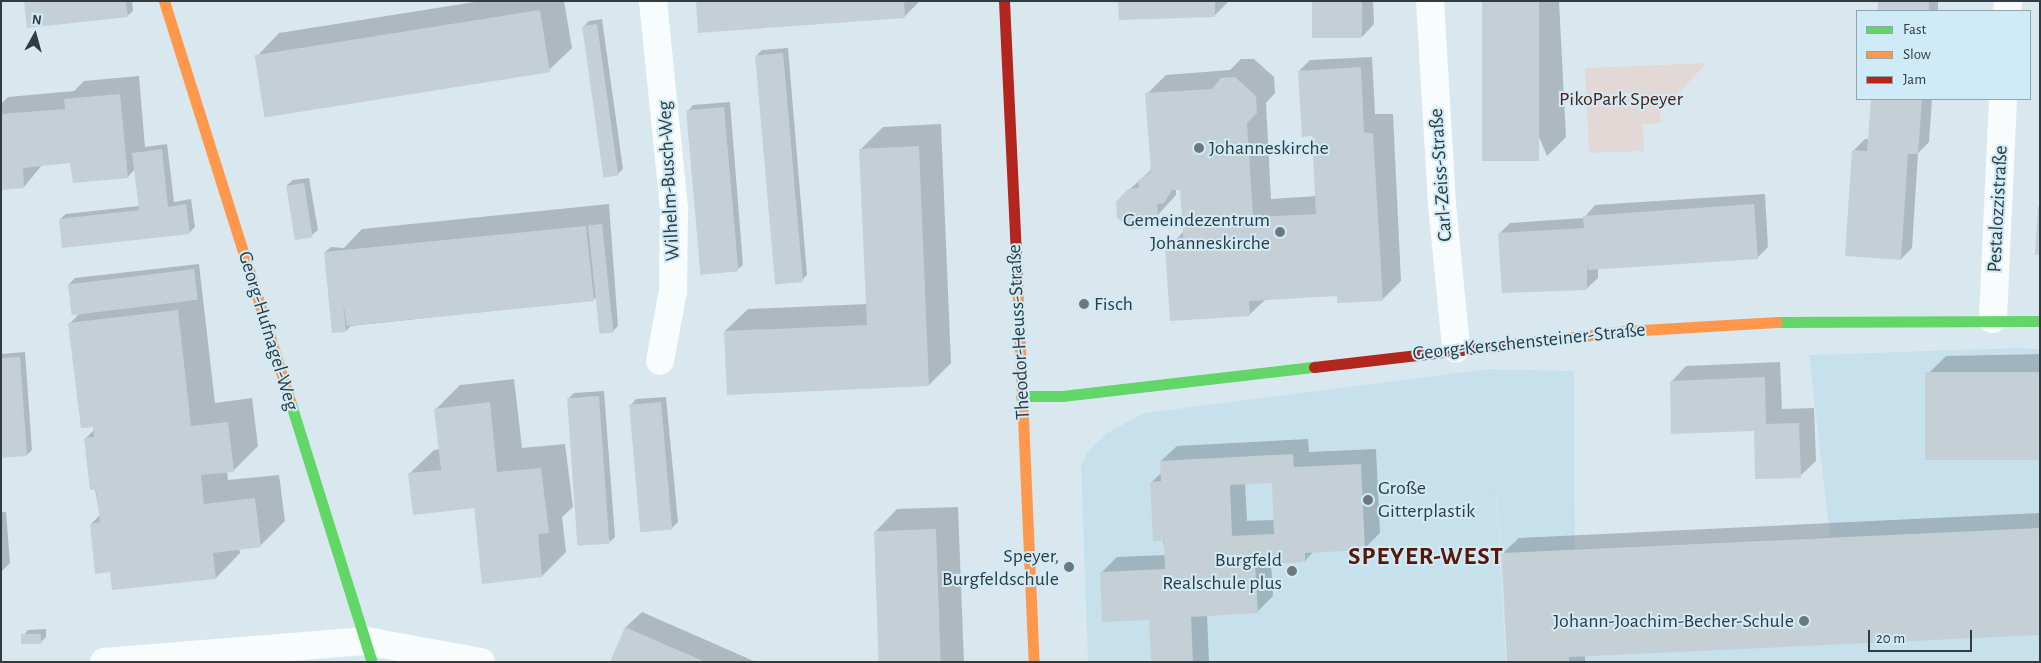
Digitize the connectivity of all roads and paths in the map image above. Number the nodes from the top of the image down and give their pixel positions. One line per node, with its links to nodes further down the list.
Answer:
1 (164, 1): 11 (street, Georg-Hufnagel-Weg)
2 (653, 1): 9 (street, Wilhelm-Busch-Weg)
3 (1004, 1): 10 (street, Theodor-Heuss-Straße)
4 (1430, 1): 8 (street, Carl-Zeiss-Straße)
5 (2003, 100): 6 (street, Pestalozzistraße)
6 (1993, 319): 7 (street, Georg-Kerschensteiner-Straße); 8 (street, Georg-Kerschensteiner-Straße)
7 (2040, 321)
8 (1456, 348): 10 (street, Georg-Kerschensteiner-Straße)
9 (660, 361)
10 (1021, 396): 14 (street, Theodor-Heuss-Straße)
11 (369, 652): 12 (street); 13 (street)
12 (104, 662)
13 (481, 662)
14 (1034, 662)

